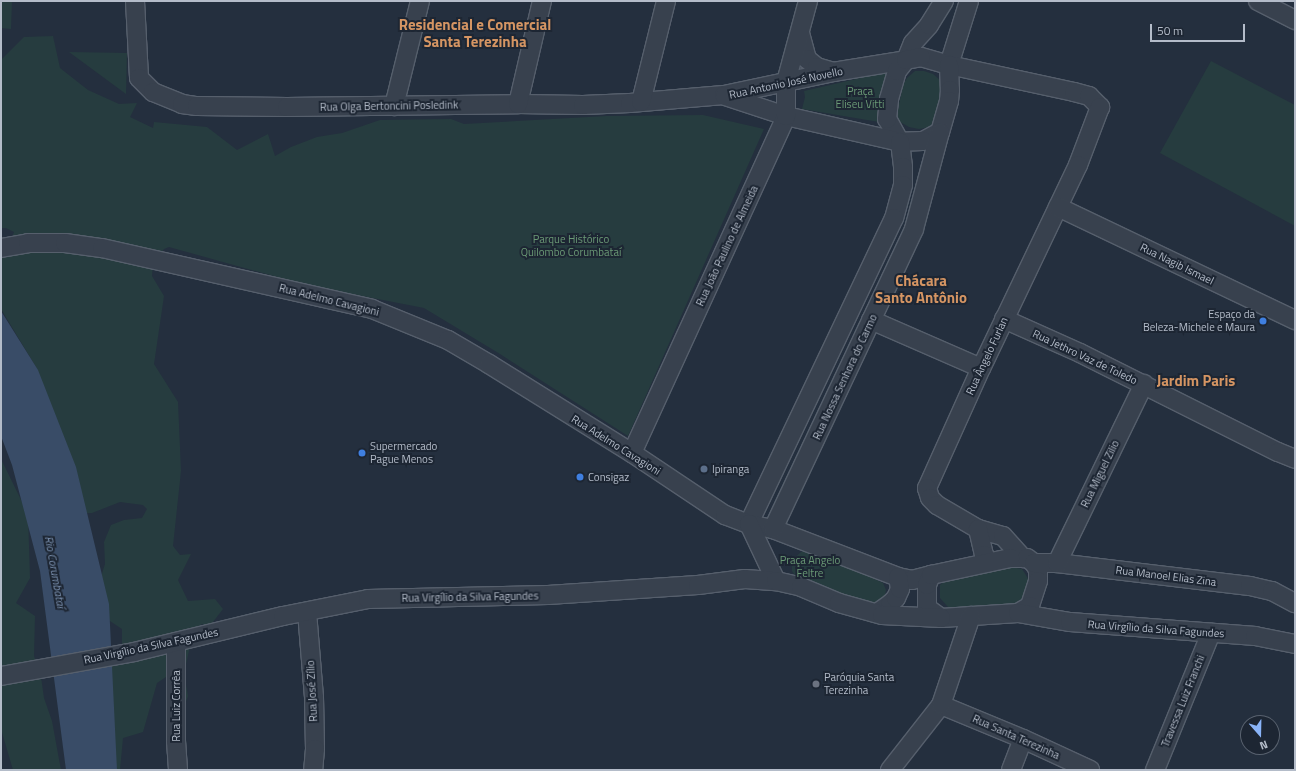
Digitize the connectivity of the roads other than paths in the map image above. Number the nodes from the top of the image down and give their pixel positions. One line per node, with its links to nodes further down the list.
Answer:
1 (134, 1): 18 (street, Rua Olga Bertoncini Posledink)
2 (420, 1): 18 (street)
3 (542, 1): 17 (street)
4 (666, 1): 16 (street)
5 (808, 1): 10 (street, Rua João Paulino de Almeida)
6 (944, 1): 11 (street)
7 (969, 1): 12 (street)
8 (1258, 1): 9 (street)
9 (1295, 20)
10 (800, 33): 13 (street, Rua João Paulino de Almeida); 14 (street, Rua João Paulino de Almeida)
11 (906, 60): 12 (street); 13 (street, Rua Antonio José Novello); 21 (street)
12 (949, 65): 20 (street); 22 (street, Rua Ângelo Furlan)
13 (834, 72): 14 (street, Rua Antonio José Novello)
14 (786, 82): 15 (street, Rua Antonio José Novello); 19 (street, Rua João Paulino de Almeida)
15 (724, 95): 16 (street, Rua Olga Bertoncini Posledink); 19 (street, Rua Antonio José Novello)
16 (641, 102): 17 (street, Rua Olga Bertoncini Posledink)
17 (518, 104): 18 (street, Rua Olga Bertoncini Posledink)
18 (394, 106)
19 (786, 116): 21 (street, Rua Antonio José Novello); 29 (street, Rua João Paulino de Almeida)
20 (940, 132): 21 (street); 25 (street, Rua Nossa Senhora do Carmo)
21 (900, 142): 31 (street)
22 (1058, 207): 24 (street, Rua Ângelo Furlan); 26 (street, Rua Nagib Ismael)
23 (1, 248): 29 (street, Rua Adelmo Cavagioni)
24 (1004, 319): 27 (street, Rua Ângelo Furlan); 28 (street, Rua Jethro Vaz de Toledo)
25 (871, 320): 27 (street); 32 (street, Rua Nossa Senhora do Carmo)
26 (1295, 320)
27 (980, 368): 33 (street, Rua Ângelo Furlan)
28 (1144, 384): 30 (street, Rua Jethro Vaz de Toledo); 36 (street, Rua Miguel Zilio)
29 (632, 454): 31 (street, Rua Adelmo Cavagioni)
30 (1295, 459)
31 (749, 524): 32 (street, Rua Adelmo Cavagioni); 39 (street)
32 (774, 528): 38 (street, Rua Adelmo Cavagioni)
33 (978, 530): 34 (street); 35 (street)
34 (1028, 560): 35 (street, Rua Manoel Elias Zina); 36 (street, Rua Manoel Elias Zina); 43 (street)
35 (989, 562): 37 (street, Rua Manoel Elias Zina)
36 (1057, 563): 40 (street, Rua Manoel Elias Zina)
37 (931, 576): 38 (street, Rua Manoel Elias Zina); 45 (street)
38 (898, 577): 42 (street)
39 (776, 581): 41 (street, Rua Virgílio da Silva Fagundes); 42 (street, Rua Virgílio da Silva Fagundes)
40 (1295, 603)
41 (307, 612): 47 (street, Rua Virgílio da Silva Fagundes); 53 (street, Rua José Zílio)
42 (877, 613): 45 (street, Rua Virgílio da Silva Fagundes)
43 (1018, 613): 44 (street, Rua Virgílio da Silva Fagundes); 46 (street, Rua Virgílio da Silva Fagundes)
44 (972, 616): 45 (street, Rua Virgílio da Silva Fagundes); 50 (street)
45 (941, 618)
46 (1211, 633): 48 (street, Rua Virgílio da Silva Fagundes); 57 (street, Travessa Luiz Franchi)
47 (176, 642): 49 (street, Rua Virgílio da Silva Fagundes); 52 (street, Rua Luiz Corrêa)
48 (1295, 643)
49 (7, 675)
50 (941, 705): 51 (street, Rua Santa Terezinha); 54 (street)
51 (1023, 739): 55 (street); 56 (street, Rua Santa Terezinha)
52 (178, 770)
53 (313, 770)
54 (890, 770)
55 (1011, 770)
56 (1090, 770)
57 (1155, 770)

